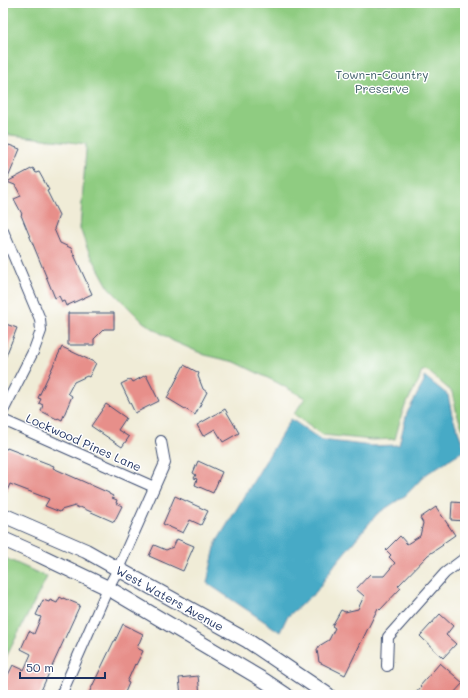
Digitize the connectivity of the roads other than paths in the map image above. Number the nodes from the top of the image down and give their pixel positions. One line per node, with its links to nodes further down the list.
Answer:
1 (3, 231): 2 (street)
2 (3, 411)
3 (3, 420): 5 (street, Lockwood Pines Lane)
4 (161, 441): 5 (street)
5 (154, 487): 9 (street)
6 (3, 515): 9 (street, West Waters Avenue)
7 (3, 539): 10 (street, West Waters Avenue)
8 (465, 558): 11 (street)
9 (118, 569): 10 (street); 14 (street, West Waters Avenue)
10 (108, 588): 12 (street); 13 (street, West Waters Avenue)
11 (387, 666)
12 (61, 695)
13 (286, 695)
14 (328, 695)

